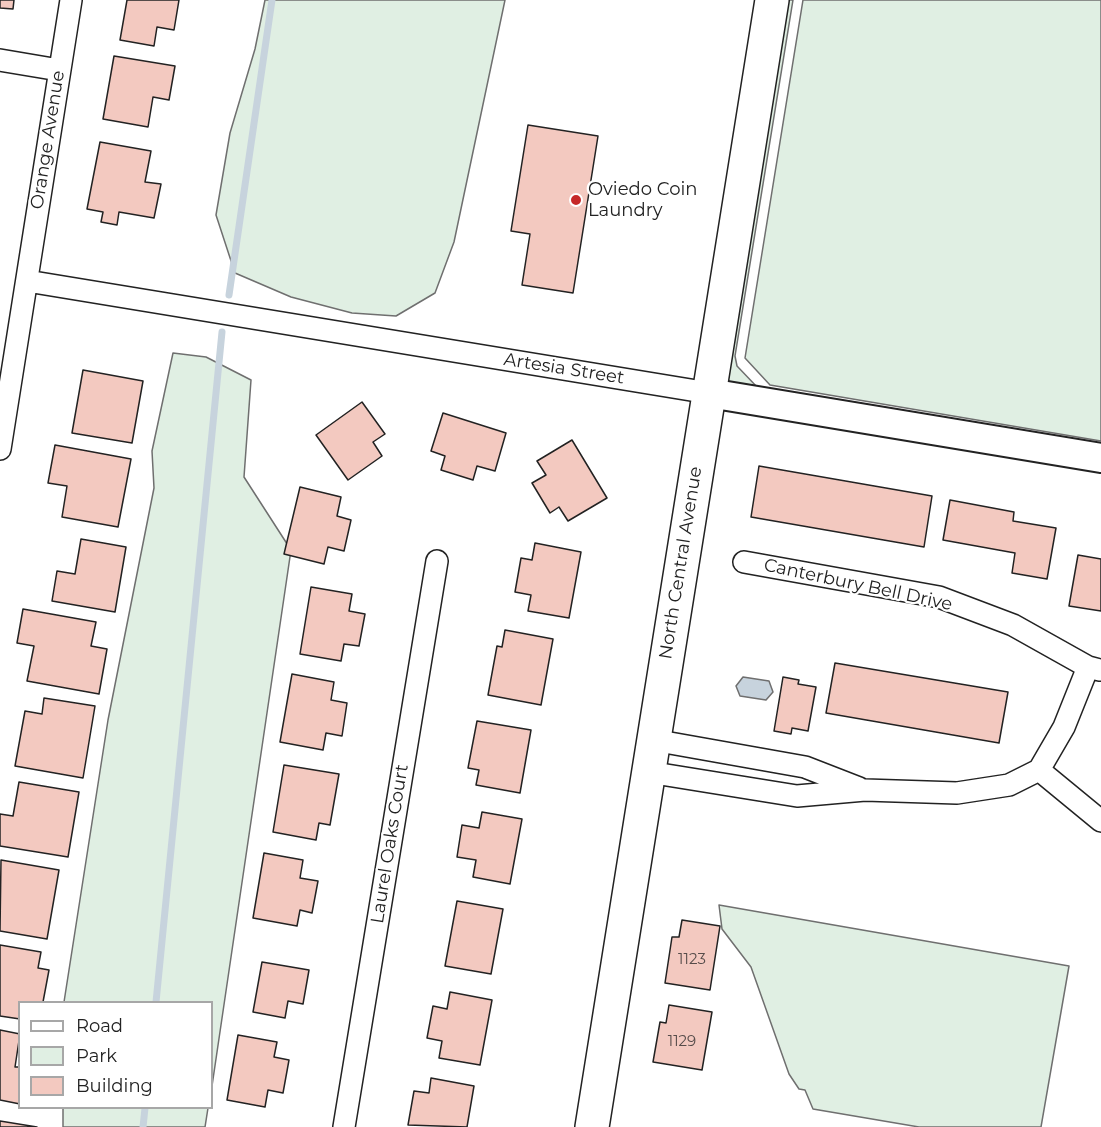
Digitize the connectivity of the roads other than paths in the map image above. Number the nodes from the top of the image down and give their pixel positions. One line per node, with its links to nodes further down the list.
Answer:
1 (71, 0): 4 (street, Orange Avenue)
2 (772, 0): 6 (main road, North Central Avenue)
3 (0, 60): 4 (street)
4 (59, 70): 5 (street, Orange Avenue)
5 (27, 281): 6 (street, Artesia Street); 7 (street, Orange Avenue)
6 (709, 393): 8 (street, Artesia Street); 12 (main road, North Central Avenue)
7 (0, 449)
8 (1101, 458)
9 (437, 561): 17 (street, Laurel Oaks Court)
10 (744, 562): 11 (street, Canterbury Bell Drive)
11 (1095, 669): 13 (street)
12 (653, 740): 14 (main road, North Central Avenue); 15 (street)
13 (1039, 770): 15 (street); 16 (street)
14 (648, 772): 15 (street); 18 (main road, North Central Avenue)
15 (865, 790)
16 (1101, 821)
17 (344, 1127)
18 (592, 1127)

